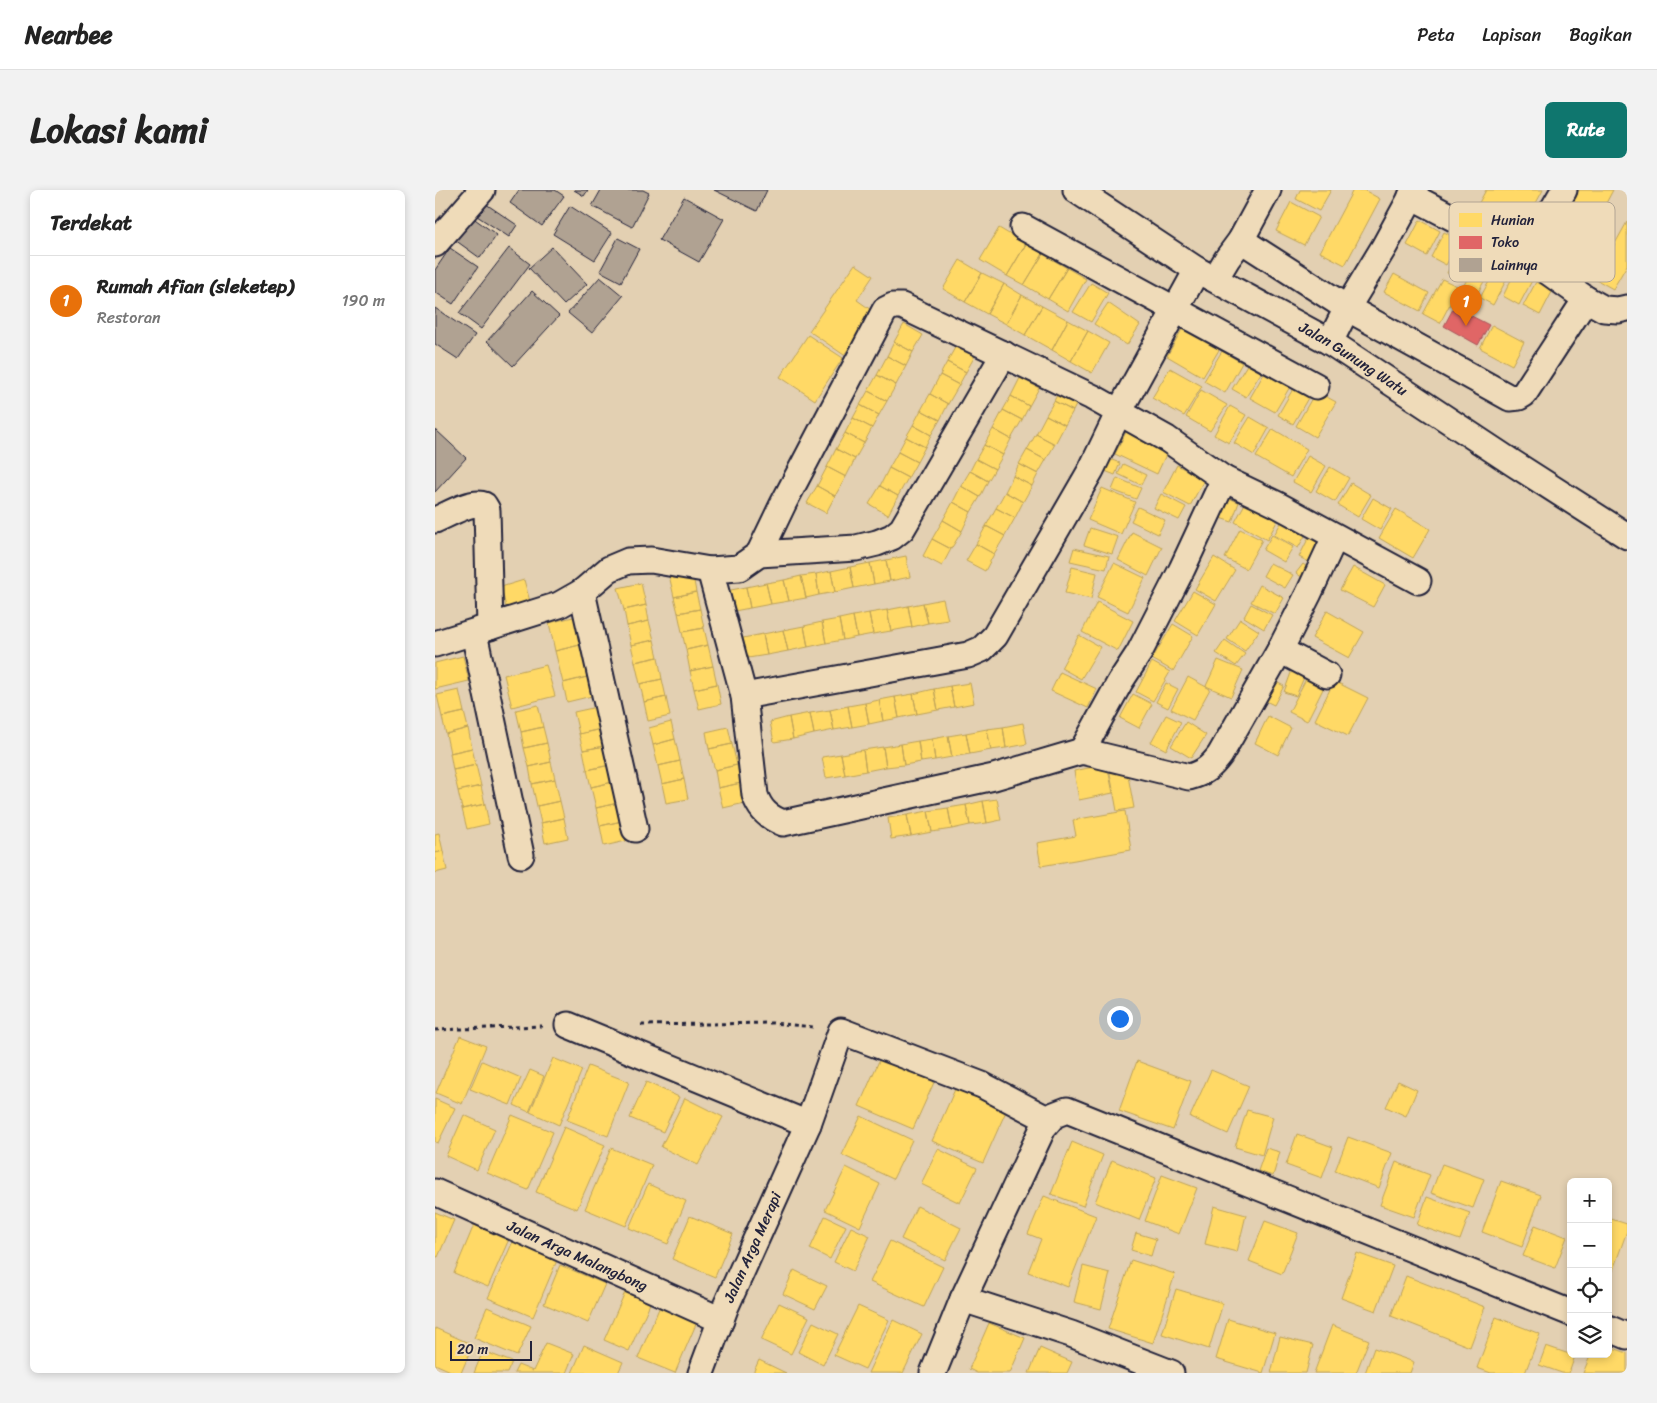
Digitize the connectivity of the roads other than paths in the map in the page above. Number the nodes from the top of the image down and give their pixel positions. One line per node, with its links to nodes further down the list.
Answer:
1 (482, 190): 10 (street)
2 (1268, 190): 9 (street)
3 (1564, 190): 6 (street)
4 (1077, 191): 11 (street, Jalan Gunung Watu)
5 (1413, 193): 7 (street); 14 (street)
6 (1557, 202)
7 (1449, 213)
8 (1023, 227): 16 (street)
9 (1241, 240): 11 (street); 14 (street)
10 (435, 244)
11 (1206, 275): 16 (street); 17 (street, Jalan Gunung Watu)
12 (1562, 282): 13 (street)
13 (1585, 299): 14 (street); 15 (street)
14 (1347, 308): 17 (street)
15 (1627, 308)
16 (1175, 310): 19 (street); 20 (street)
17 (1329, 342): 24 (street, Jalan Gunung Watu)
18 (1004, 354): 20 (street); 25 (street); 25 (street)
19 (1316, 386)
20 (1119, 412): 21 (street); 33 (street)
21 (1224, 479): 23 (street); 34 (street)
22 (435, 520): 29 (street)
23 (1335, 536): 27 (street); 31 (street)
24 (1627, 536)
25 (759, 554): 26 (street)
26 (710, 570): 28 (street); 33 (street)
27 (1418, 581)
28 (582, 592): 29 (street); 35 (street)
29 (482, 630): 30 (street); 36 (street)
30 (435, 644)
31 (1280, 650): 32 (street); 34 (street)
32 (1327, 675)
33 (744, 696): 34 (street)
34 (1082, 751)
35 (635, 828)
36 (521, 855)
37 (568, 1026): 39 (street)
38 (1049, 1120): 39 (street, Jalan Arga Merapi); 41 (street); 42 (street)
39 (808, 1124): 43 (street, Jalan Arga Merapi)
40 (435, 1192): 43 (street, Jalan Arga Malangbong)
41 (963, 1299): 47 (street); 48 (street)
42 (1567, 1311)
43 (721, 1320): 46 (street, Jalan Arga Merapi)
44 (1612, 1330): 45 (street)
45 (1627, 1336)
46 (701, 1373)
47 (933, 1373)
48 (1171, 1373)

